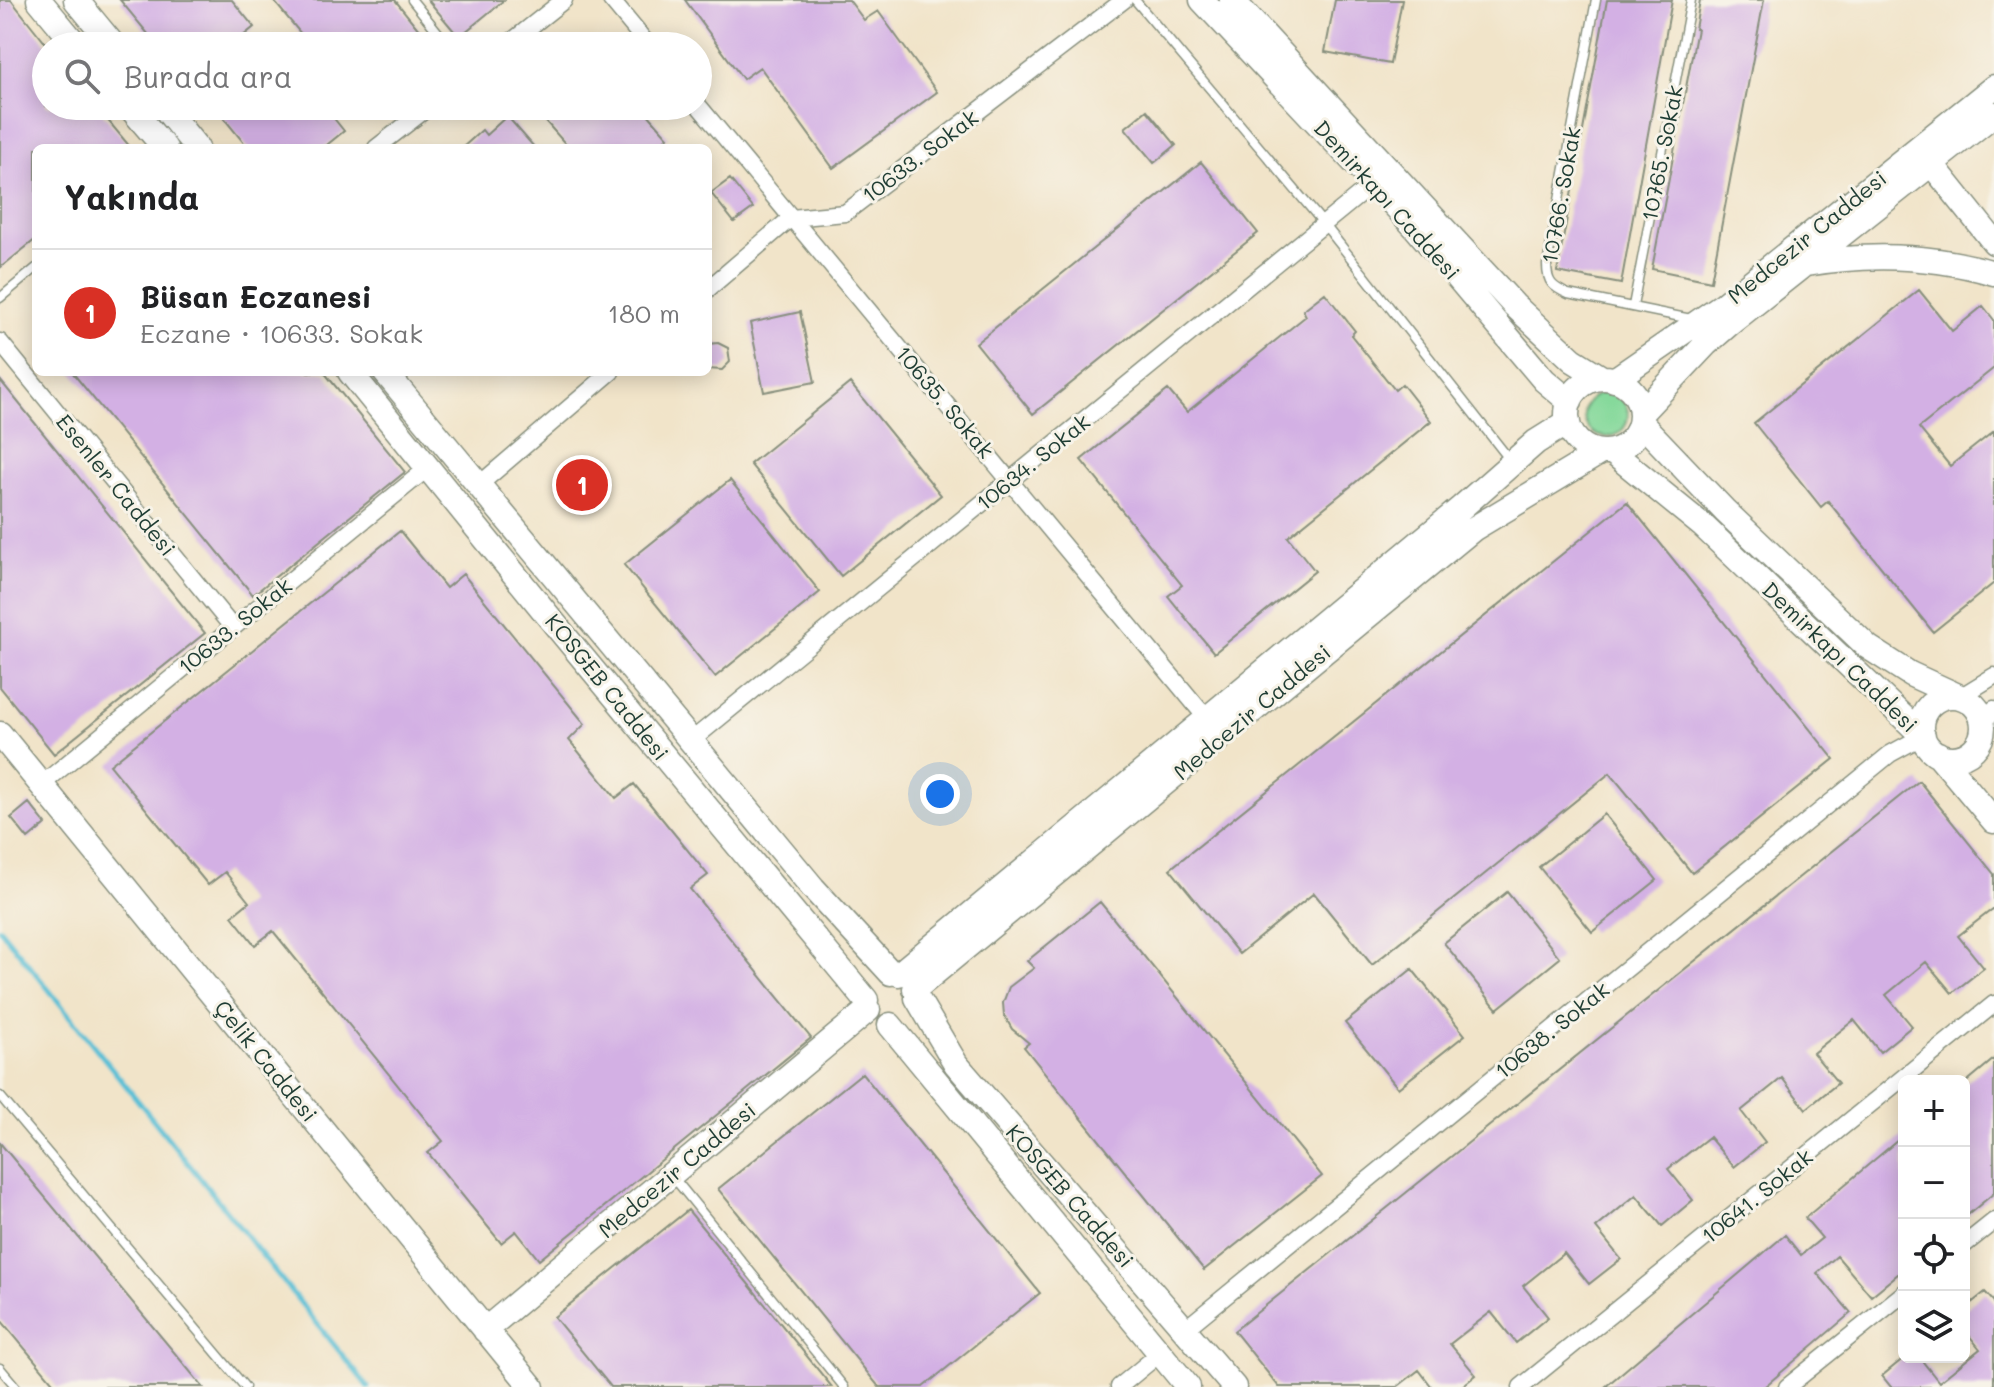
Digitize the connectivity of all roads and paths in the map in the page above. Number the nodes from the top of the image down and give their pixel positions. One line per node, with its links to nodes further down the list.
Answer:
1 (39, 0): 12 (street)
2 (76, 0): 13 (street)
3 (412, 0): 14 (lane)
4 (564, 0): 15 (street)
5 (611, 0): 16 (street)
6 (1124, 0): 28 (street, 10633. Sokak)
7 (1135, 0): 29 (lane)
8 (1202, 0): 27 (street, Demirkapı Caddesi)
9 (1232, 0): 42 (street, Demirkapı Caddesi)
10 (1596, 0): 36 (lane, 10766. Sokak)
11 (1691, 0): 36 (lane, 10765. Sokak)
12 (65, 32)
13 (102, 32)
14 (438, 32)
15 (524, 32)
16 (637, 32)
17 (1994, 87): 26 (street, Medcezir Caddesi)
18 (1994, 114): 26 (street, Medcezir Caddesi)
19 (141, 120): 23 (street)
20 (174, 120): 24 (street)
21 (412, 120): 25 (street)
22 (710, 120): 28 (street, 10635. Sokak)
23 (162, 144)
24 (194, 144)
25 (381, 144)
26 (1924, 155): 30 (street); 31 (street, Medcezir Caddesi); 37 (street, Medcezir Caddesi)
27 (1374, 183): 29 (street, 10634. Sokak); 43 (street, Demirkapı Caddesi)
28 (791, 218): 34 (street); 48 (street, 10635. Sokak)
29 (1324, 224): 46 (lane); 48 (street, 10634. Sokak)
30 (1994, 242)
31 (1804, 265): 33 (street); 44 (street, Medcezir Caddesi)
32 (32, 271): 35 (lane)
33 (1994, 273)
34 (712, 286)
35 (0, 298)
36 (1633, 306): 37 (lane, 10766. Sokak)
37 (1700, 320): 42 (street, Medcezir Caddesi)
38 (0, 342): 50 (street, Esenler Caddesi)
39 (353, 376): 47 (street, KOSGEB Caddesi)
40 (388, 376): 49 (street, KOSGEB Caddesi)
41 (606, 376): 49 (street)
42 (1608, 379): 43 (street); 44 (street)
43 (1569, 412): 45 (street); 46 (street, Medcezir Caddesi)
44 (1641, 418): 45 (street); 52 (street, Demirkapı Caddesi)
45 (1607, 452): 54 (street, Medcezir Caddesi); 57 (street, Demirkapı Caddesi)
46 (1513, 464): 54 (street, Medcezir Caddesi)
47 (429, 467): 50 (street, 10633. Sokak); 63 (street, KOSGEB Caddesi)
48 (1010, 481): 54 (street, 10635. Sokak); 56 (street, 10634. Sokak)
49 (480, 484): 56 (street, KOSGEB Caddesi)
50 (233, 628): 59 (street, 10633. Sokak)
51 (1994, 676): 52 (street)
52 (1960, 697): 53 (street); 57 (street)
53 (1988, 716): 57 (street); 58 (street)
54 (1214, 727): 61 (street, Medcezir Caddesi)
55 (0, 734): 59 (street, Çelik Caddesi)
56 (691, 741): 61 (street, KOSGEB Caddesi)
57 (1930, 745): 60 (street, Demirkapı Caddesi); 70 (street, 10638. Sokak)
58 (1994, 749)
59 (41, 785): 71 (street, Çelik Caddesi)
60 (1994, 821)
61 (906, 984): 63 (street); 64 (street); 70 (street, KOSGEB Caddesi)
62 (1994, 1004): 81 (street, 10641. Sokak)
63 (867, 1005): 64 (street); 66 (street, Medcezir Caddesi)
64 (890, 1025): 72 (street, KOSGEB Caddesi)
65 (0, 1096): 75 (lane)
66 (671, 1174): 71 (street, Medcezir Caddesi); 77 (lane)
67 (1994, 1221): 68 (street)
68 (1970, 1240)
69 (1898, 1298): 82 (street)
70 (1185, 1329): 80 (street, KOSGEB Caddesi)
71 (485, 1330): 76 (street, Çelik Caddesi)
72 (1159, 1354): 78 (street); 79 (street, KOSGEB Caddesi)
73 (0, 1368): 74 (lane)
74 (16, 1387)
75 (245, 1387)
76 (532, 1387)
77 (844, 1387)
78 (1119, 1387)
79 (1188, 1387)
80 (1234, 1387)
81 (1521, 1387)
82 (1787, 1387)

